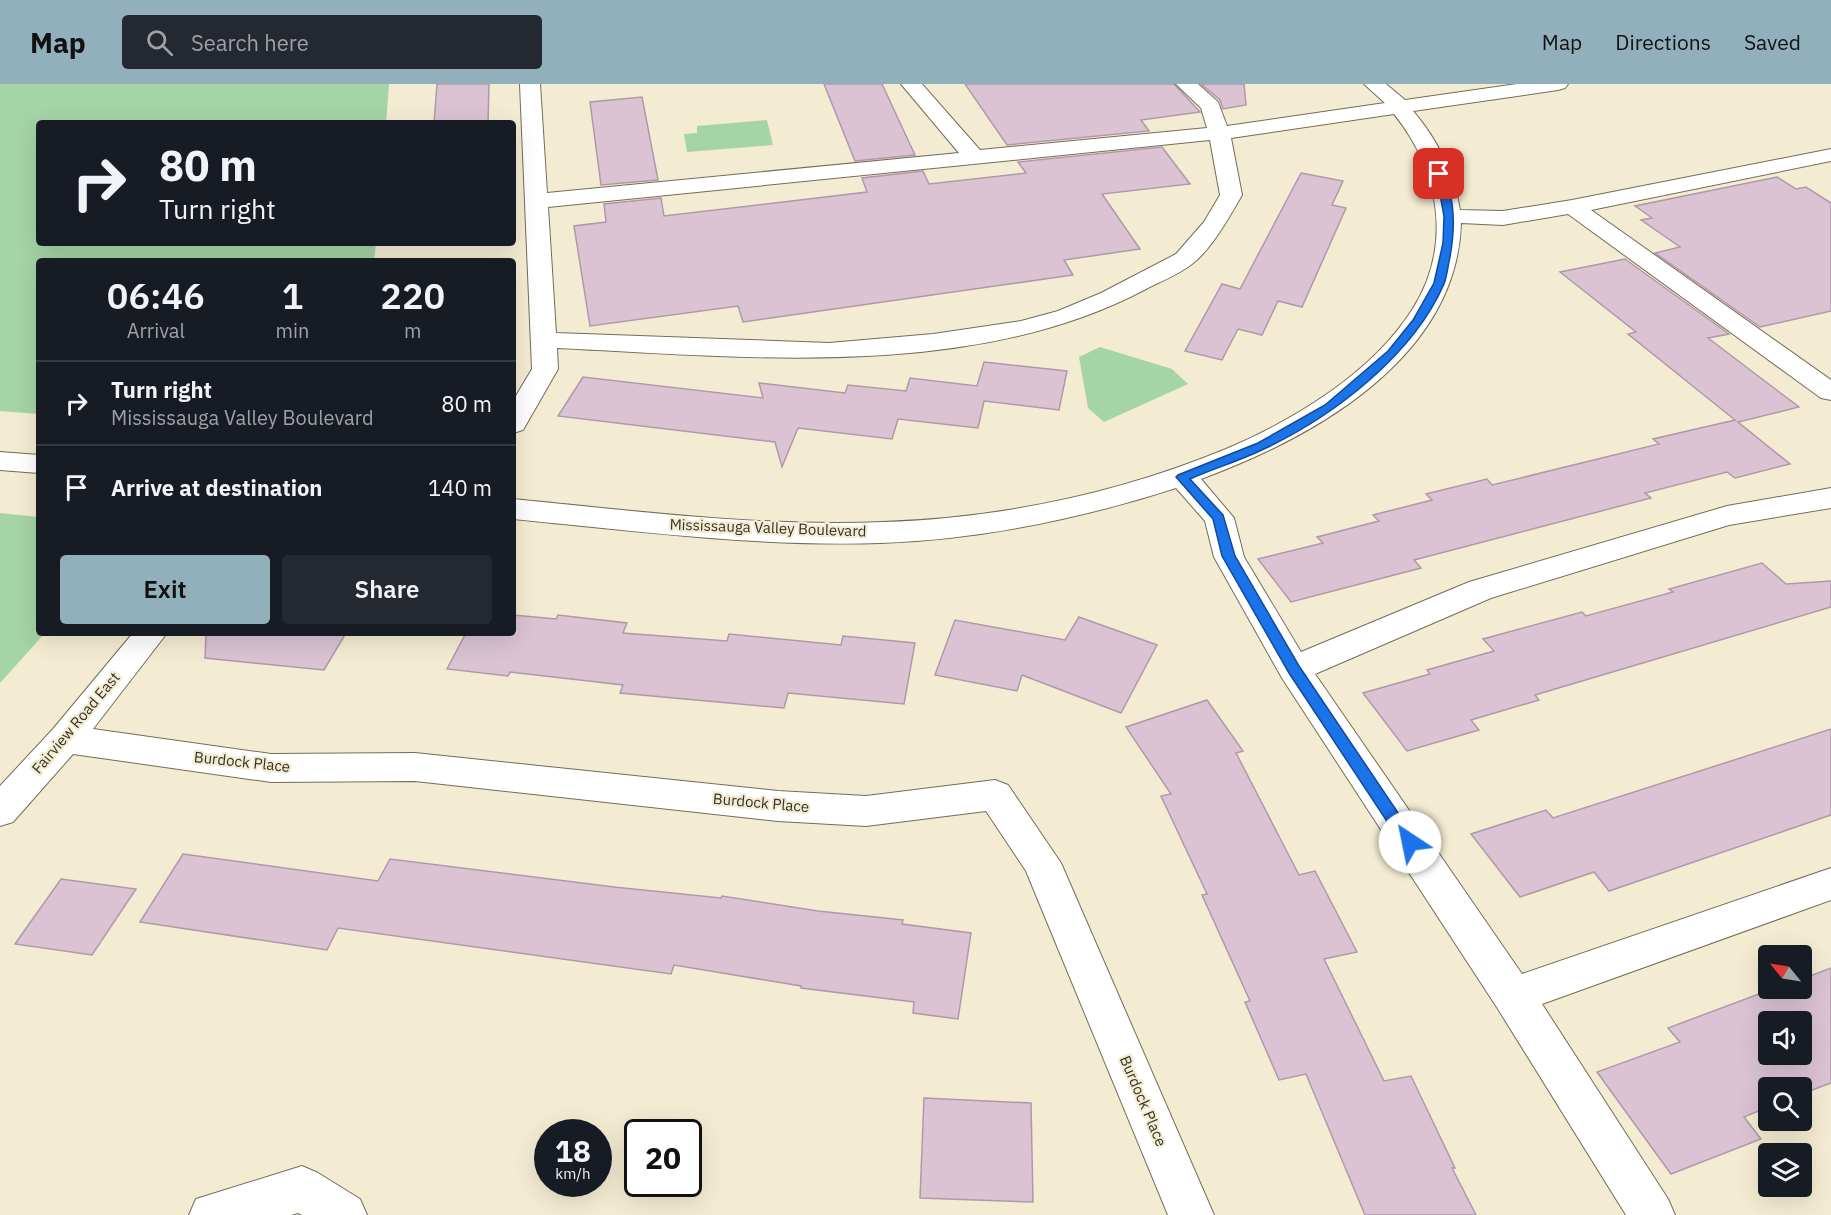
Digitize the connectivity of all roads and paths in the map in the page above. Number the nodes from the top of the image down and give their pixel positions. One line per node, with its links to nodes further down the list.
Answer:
1 (530, 84): 12 (street)
2 (911, 84): 9 (street)
3 (1186, 84): 7 (street)
4 (1374, 84): 6 (street, Mississauga Valley Boulevard)
5 (1558, 84): 6 (street)
6 (1400, 107): 7 (street); 14 (street, Mississauga Valley Boulevard)
7 (1220, 134): 9 (street); 15 (street)
8 (1831, 155): 10 (street)
9 (975, 158): 12 (street)
10 (1805, 160): 11 (street); 13 (street)
11 (1831, 176)
12 (537, 201): 15 (street)
13 (1572, 207): 14 (street); 16 (street)
14 (1449, 216): 20 (street, Mississauga Valley Boulevard)
15 (544, 340): 17 (street)
16 (1831, 392)
17 (516, 419)
18 (0, 461): 19 (street)
19 (36, 464)
20 (1182, 477): 22 (street, Mississauga Valley Boulevard); 24 (street)
21 (1831, 498): 24 (street)
22 (516, 509)
23 (149, 636): 25 (street, Fairview Road East)
24 (1294, 669): 28 (street)
25 (65, 739): 26 (street, Fairview Road East); 31 (street, Burdock Place)
26 (0, 812)
27 (1831, 884): 28 (street)
28 (1513, 996): 32 (street)
29 (212, 1215): 30 (street)
30 (344, 1215)
31 (1191, 1215)
32 (1652, 1215)

